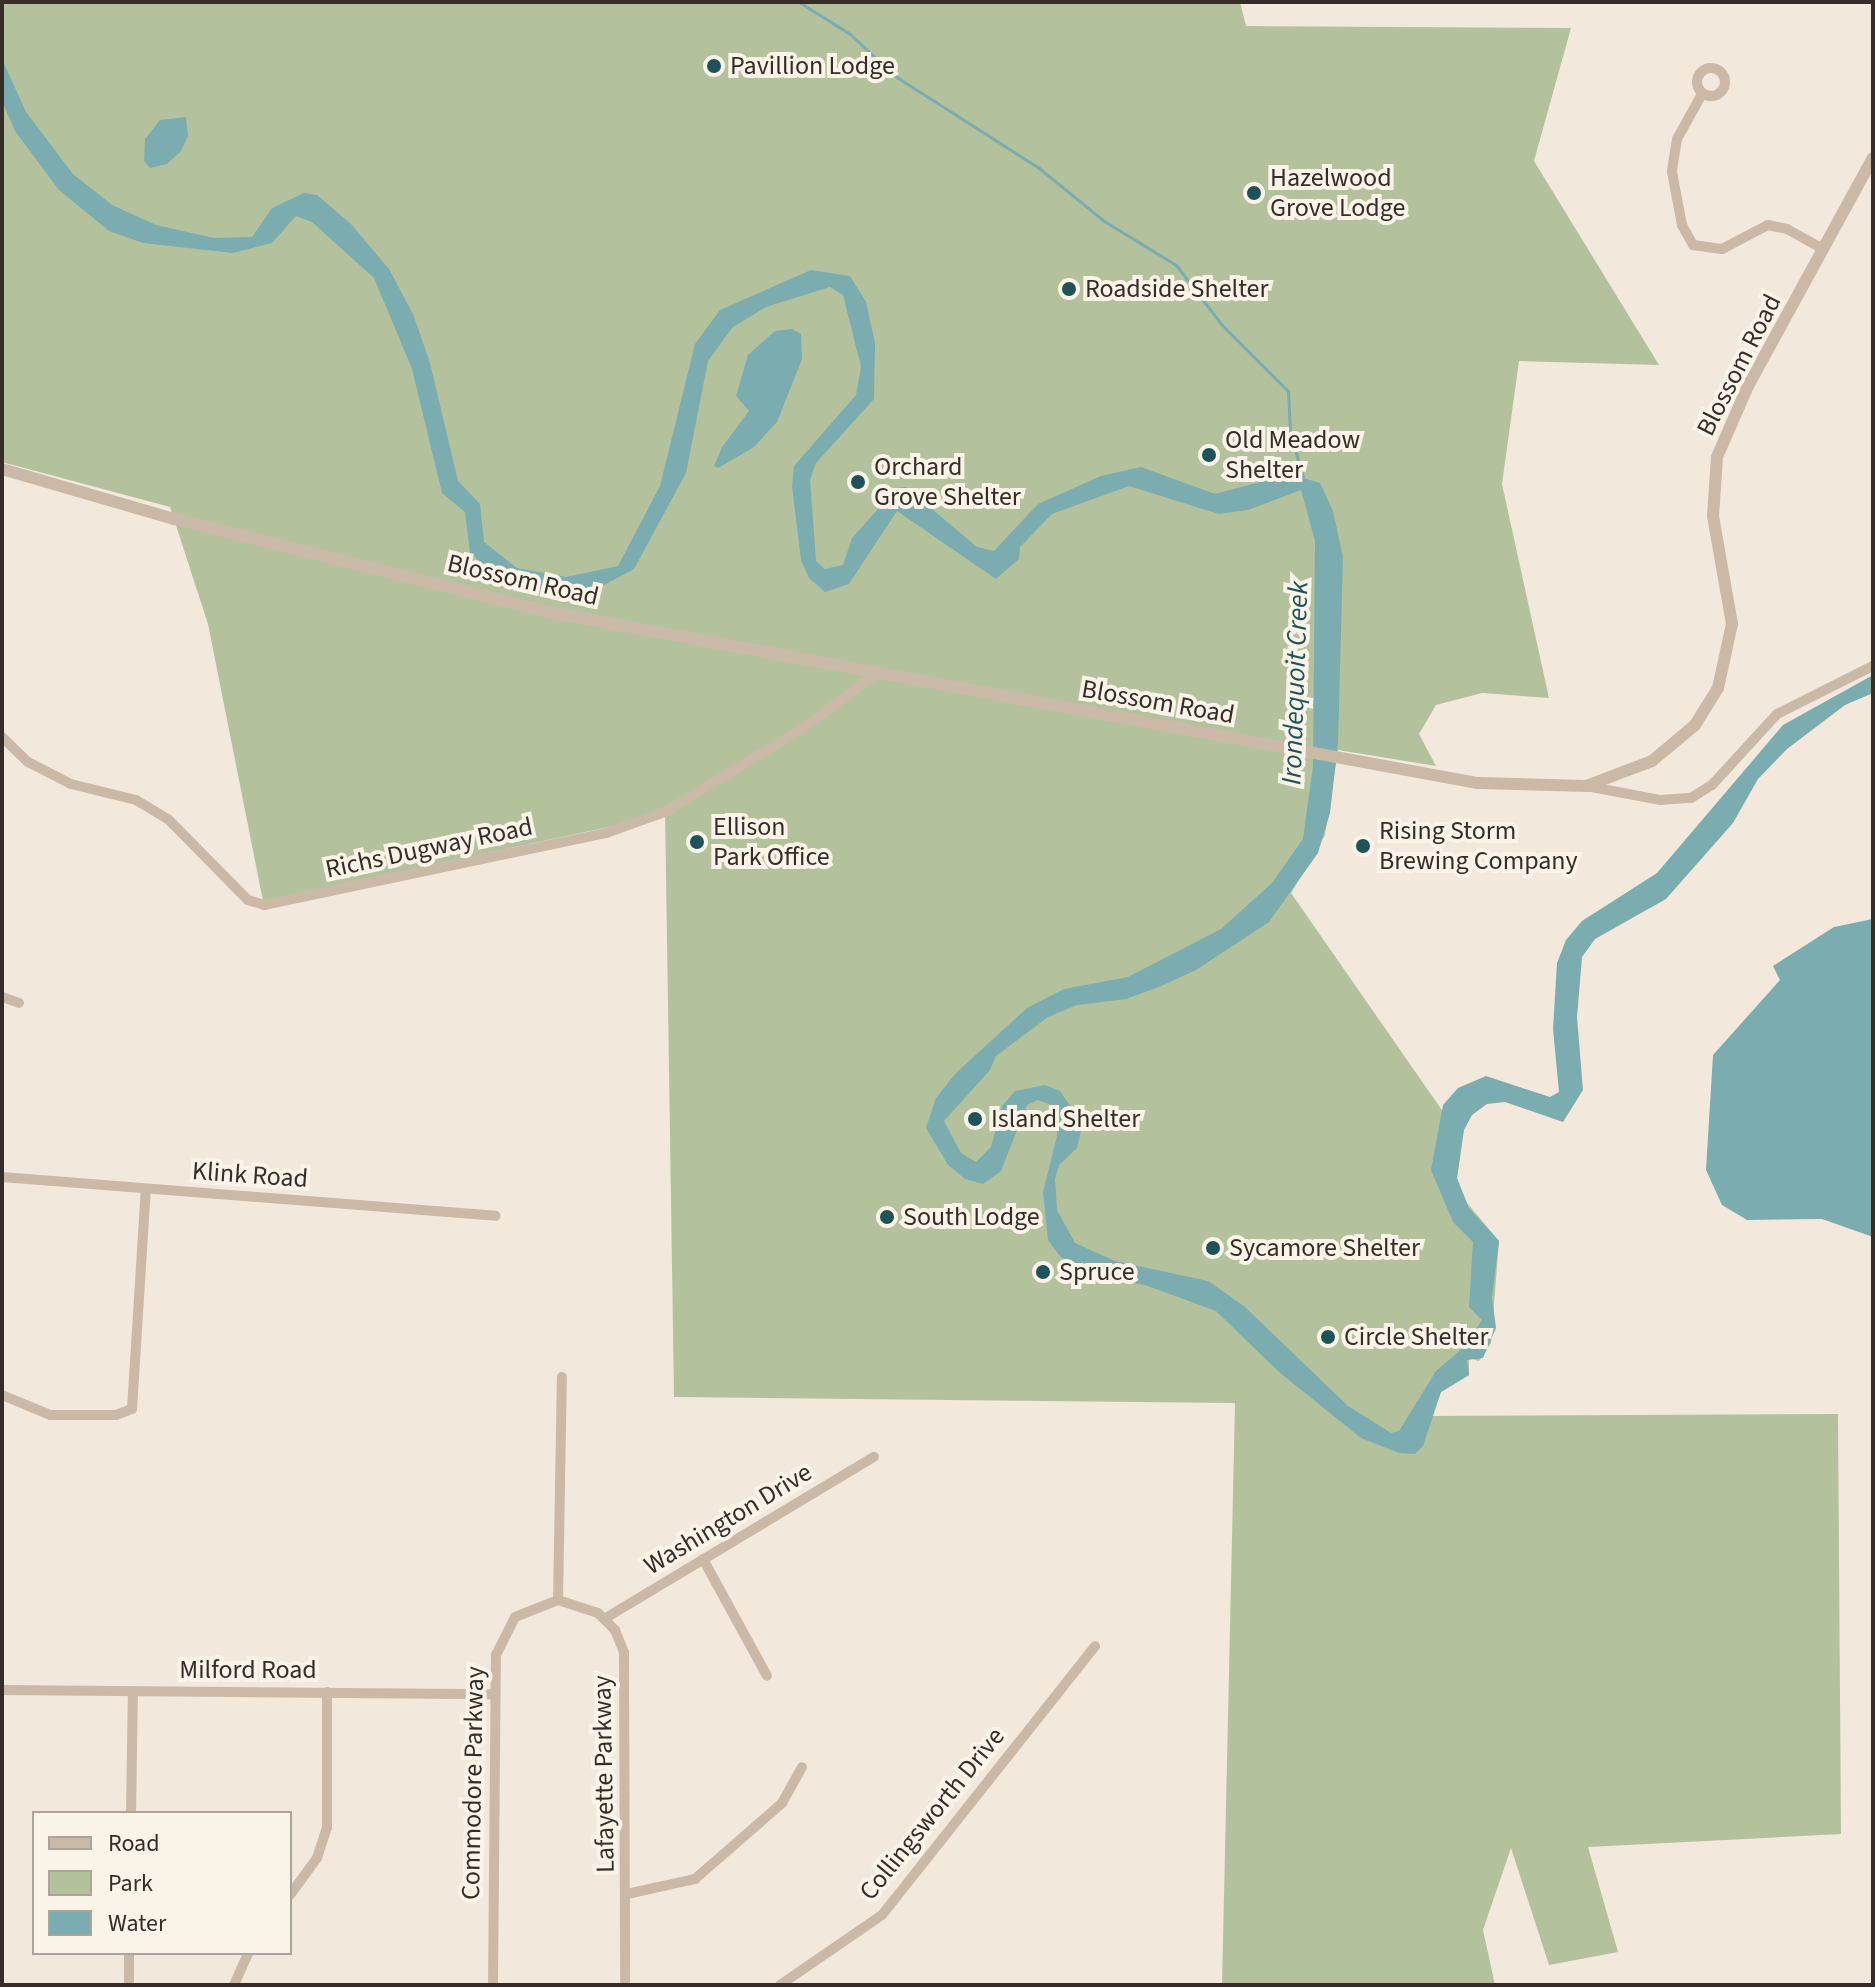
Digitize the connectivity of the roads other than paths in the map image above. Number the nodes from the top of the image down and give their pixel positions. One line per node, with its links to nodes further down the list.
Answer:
1 (1702, 94): 3 (street)
2 (1873, 158): 3 (street, Blossom Road)
3 (1823, 249): 8 (street, Blossom Road)
4 (2, 469): 6 (street, Blossom Road)
5 (1873, 666): 8 (street)
6 (878, 673): 7 (street, Richs Dugway Road); 8 (street, Blossom Road)
7 (2, 737)
8 (1586, 786)
9 (2, 997): 10 (street)
10 (19, 1003)
11 (2, 1177): 12 (street, Klink Road)
12 (146, 1189): 13 (street, Klink Road); 15 (street)
13 (495, 1216)
14 (562, 1377): 18 (street)
15 (2, 1395)
16 (874, 1457): 17 (street, Washington Drive)
17 (703, 1559): 19 (street, Washington Drive); 21 (street)
18 (558, 1600): 19 (street); 25 (street, Commodore Parkway)
19 (604, 1619): 29 (street, Lafayette Parkway)
20 (1095, 1646): 36 (street, Collingsworth Drive)
21 (767, 1676)
22 (2, 1690): 23 (street, Milford Road)
23 (133, 1692): 24 (street, Milford Road); 27 (street)
24 (327, 1692): 25 (street, Milford Road); 28 (street)
25 (494, 1694): 34 (street, Commodore Parkway)
26 (802, 1767): 29 (street)
27 (131, 1811)
28 (292, 1892)
29 (627, 1894): 35 (street, Lafayette Parkway)
30 (129, 1955): 32 (street)
31 (247, 1955): 33 (street)
32 (129, 1985)
33 (234, 1985)
34 (493, 1985)
35 (625, 1985)
36 (780, 1985)

